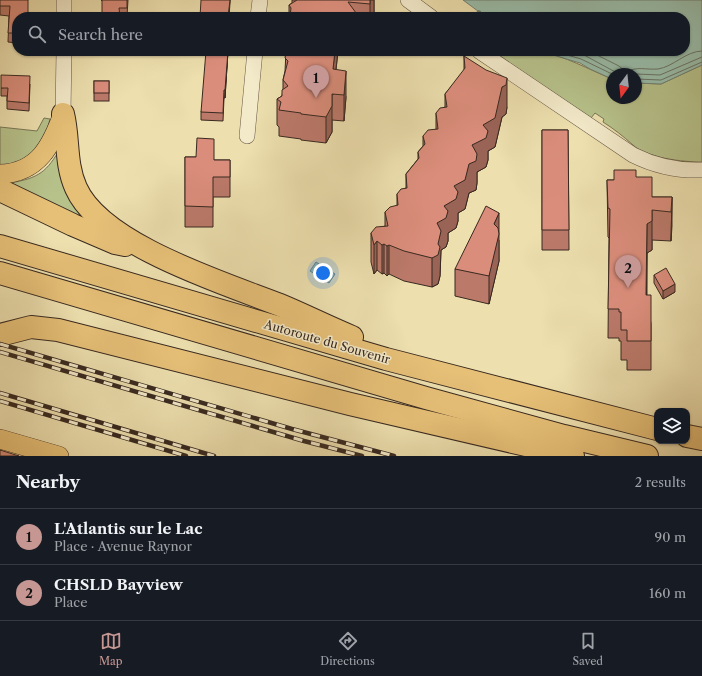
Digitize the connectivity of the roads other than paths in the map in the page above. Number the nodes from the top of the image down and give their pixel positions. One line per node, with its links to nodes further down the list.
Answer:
1 (64, 0): 4 (street)
2 (260, 0): 5 (street)
3 (408, 0): 6 (street)
4 (64, 12)
5 (259, 12)
6 (424, 12)
7 (64, 56): 10 (street)
8 (255, 56): 11 (street)
9 (486, 56): 12 (street)
10 (64, 114): 13 (main road); 16 (highway)
11 (247, 136)
12 (702, 170)
13 (0, 174)
14 (0, 190): 16 (highway)
15 (0, 246): 19 (highway, Autoroute du Souvenir)
16 (145, 250): 19 (highway)
17 (0, 273): 26 (highway)
18 (0, 335): 25 (highway)
19 (422, 369): 20 (highway, Autoroute du Souvenir)
20 (654, 428)
21 (690, 437): 23 (highway)
22 (0, 439): 24 (main road)
23 (702, 439)
24 (59, 456)
25 (573, 456)
26 (647, 456)

